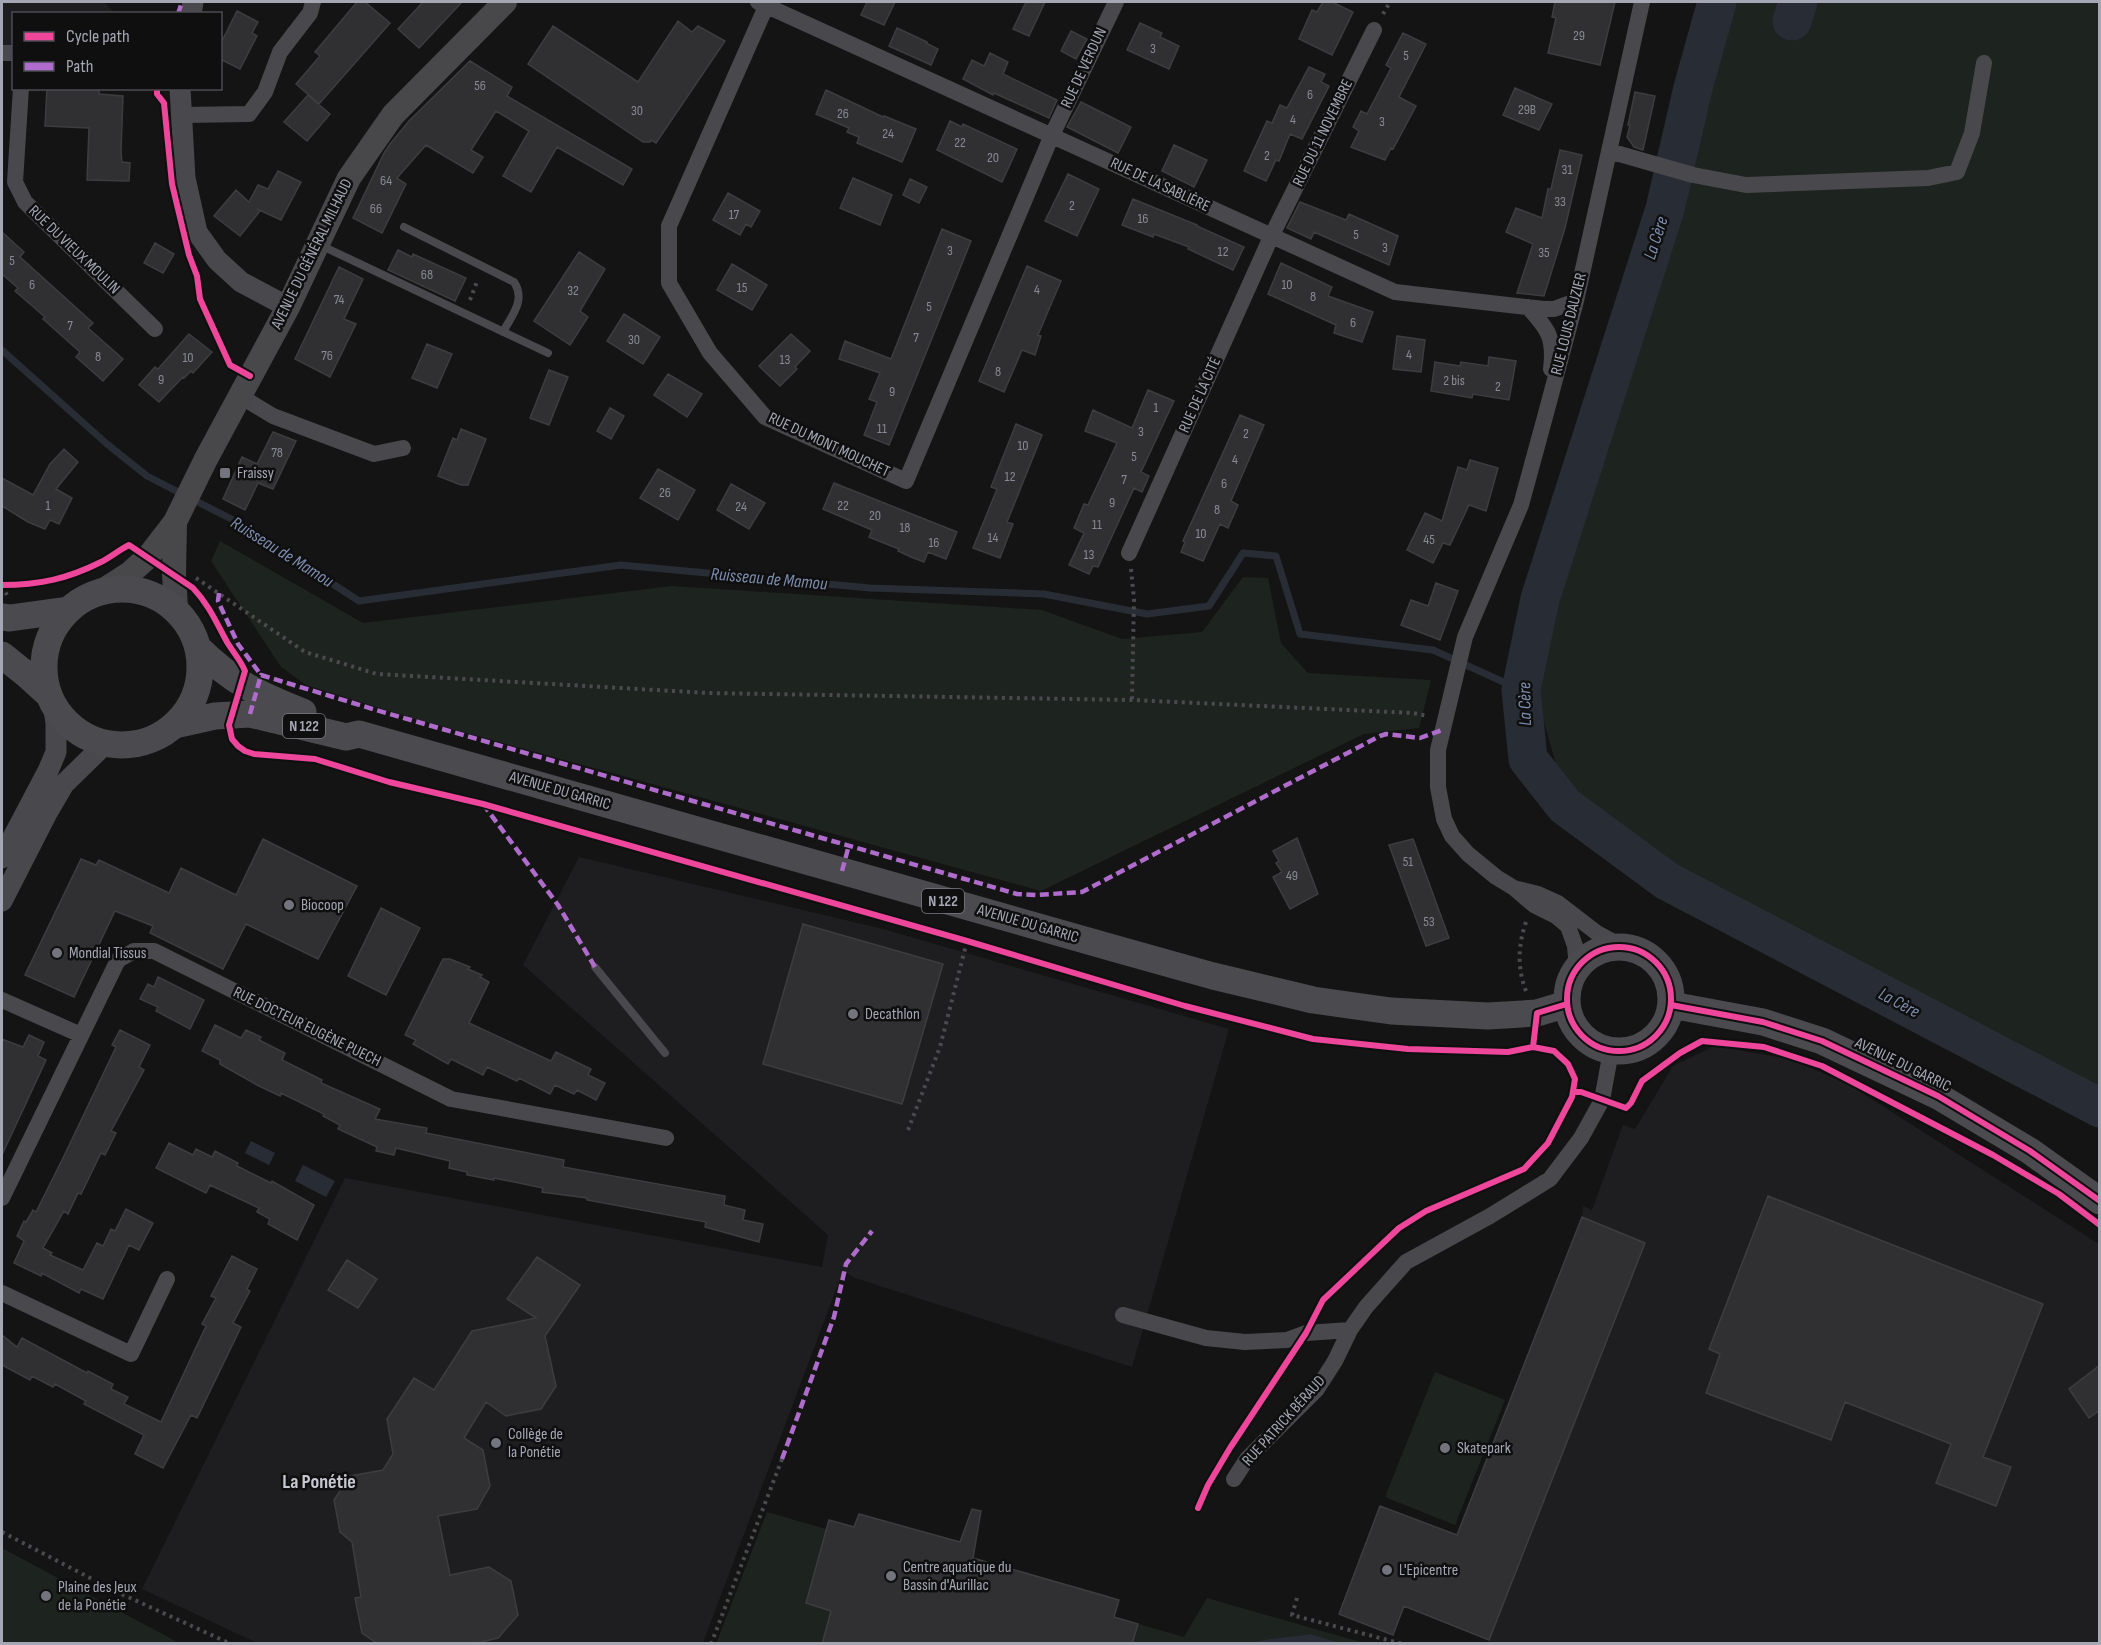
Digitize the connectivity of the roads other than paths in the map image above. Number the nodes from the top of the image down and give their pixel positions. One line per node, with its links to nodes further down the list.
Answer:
1 (313, 2): 10 (street)
2 (505, 2): 15 (main road, AVENUE DU GÉNÉRAL MILHAUD)
3 (1116, 2): 11 (street, RUE DE VERDUN)
4 (1642, 2): 12 (street, RUE LOUIS DAUZIER)
5 (764, 3): 11 (street, RUE DE LA SABLIÈRE); 11 (street, RUE DU MONT MOUCHET)
6 (1374, 30): 14 (street, RUE DU 11 NOVEMBRE)
7 (1984, 63): 12 (street)
8 (21, 90): 19 (street, RUE DU VIEUX MOULIN)
9 (180, 90): 10 (street)
10 (181, 115): 17 (street)
11 (1052, 135): 14 (street, RUE DE LA SABLIÈRE)
12 (1609, 152): 16 (street, RUE LOUIS DAUZIER)
13 (404, 227): 20 (lane)
14 (1271, 237): 18 (street, RUE DE LA SABLIÈRE); 26 (street, RUE DE LA CITÉ)
15 (317, 244): 17 (main road, AVENUE DU GÉNÉRAL MILHAUD); 20 (lane)
16 (1576, 302): 18 (street, RUE DE LA SABLIÈRE); 23 (street, RUE LOUIS DAUZIER)
17 (288, 307): 22 (main road, AVENUE DU GÉNÉRAL MILHAUD)
18 (1528, 307): 23 (street)
19 (155, 329)
20 (503, 332): 21 (lane)
21 (548, 353)
22 (240, 396): 24 (street); 25 (main road, AVENUE DU GÉNÉRAL MILHAUD)
23 (1545, 417): 38 (street, RUE LOUIS DAUZIER)
24 (403, 448)
25 (175, 522): 27 (main road, AVENUE DU GÉNÉRAL MILHAUD); 28 (main road)
26 (1129, 554)
27 (102, 591): 28 (main road); 29 (main road)
28 (176, 609): 31 (main road)
29 (68, 610): 30 (main road); 33 (main road)
30 (2, 617)
31 (198, 648): 34 (main road); 35 (main road, AVENUE DU GARRIC)
32 (2, 655): 33 (main road)
33 (51, 699): 36 (main road); 37 (street)
34 (179, 724): 35 (main road, AVENUE DU GARRIC / N 122); 36 (main road)
35 (359, 734): 44 (main road, AVENUE DU GARRIC / N 122)
36 (105, 744): 39 (street)
37 (2, 858)
38 (1514, 888): 40 (street); 42 (street)
39 (2, 901)
40 (1621, 946): 42 (main road); 45 (main road)
41 (595, 967): 48 (lane)
42 (1577, 968): 44 (main road)
43 (2, 1000): 46 (street)
44 (1567, 1004): 47 (main road)
45 (1671, 1005): 47 (main road); 51 (main road, AVENUE DU GARRIC)
46 (81, 1035): 49 (street, RUE DOCTEUR EUGÈNE PUECH); 50 (street, RUE DOCTEUR EUGÈNE PUECH)
47 (1611, 1050): 55 (street, RUE PATRICK BÉRAUD)
48 (664, 1053)
49 (666, 1138)
50 (2, 1198)
51 (2100, 1201)
52 (167, 1279): 53 (street)
53 (2, 1293)
54 (1123, 1315): 55 (street)
55 (1350, 1330): 56 (street, RUE PATRICK BÉRAUD)
56 (1234, 1479)

